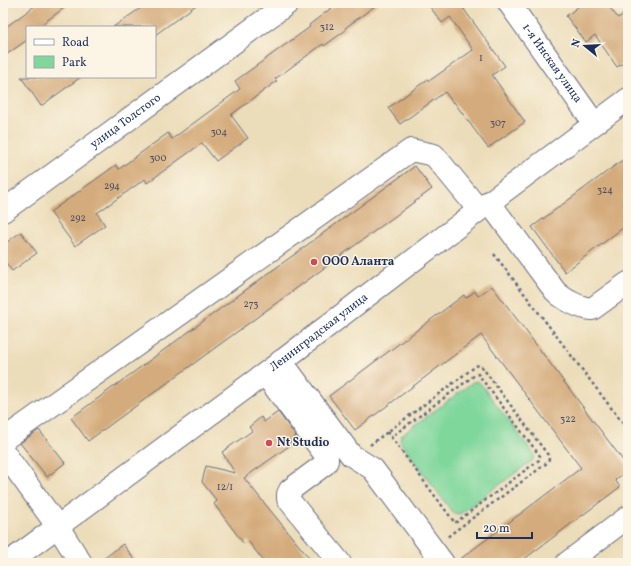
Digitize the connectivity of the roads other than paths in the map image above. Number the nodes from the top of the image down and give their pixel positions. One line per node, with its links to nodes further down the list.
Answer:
1 (288, 3): 6 (street, улица Толстого)
2 (509, 3): 4 (street, 1-я Инская улица)
3 (628, 99): 4 (street, Ленинградская улица)
4 (594, 123): 5 (street, Ленинградская улица)
5 (484, 206): 7 (street); 8 (street, Ленинградская улица); 9 (street)
6 (3, 211)
7 (628, 283)
8 (273, 368): 12 (street, Ленинградская улица); 13 (street); 16 (street)
9 (3, 440)
10 (3, 451): 12 (street)
11 (628, 517): 17 (street)
12 (58, 527): 14 (street, Ленинградская улица); 15 (street)
13 (438, 556)
14 (8, 563)
15 (81, 563)
16 (340, 563)
17 (567, 563)

